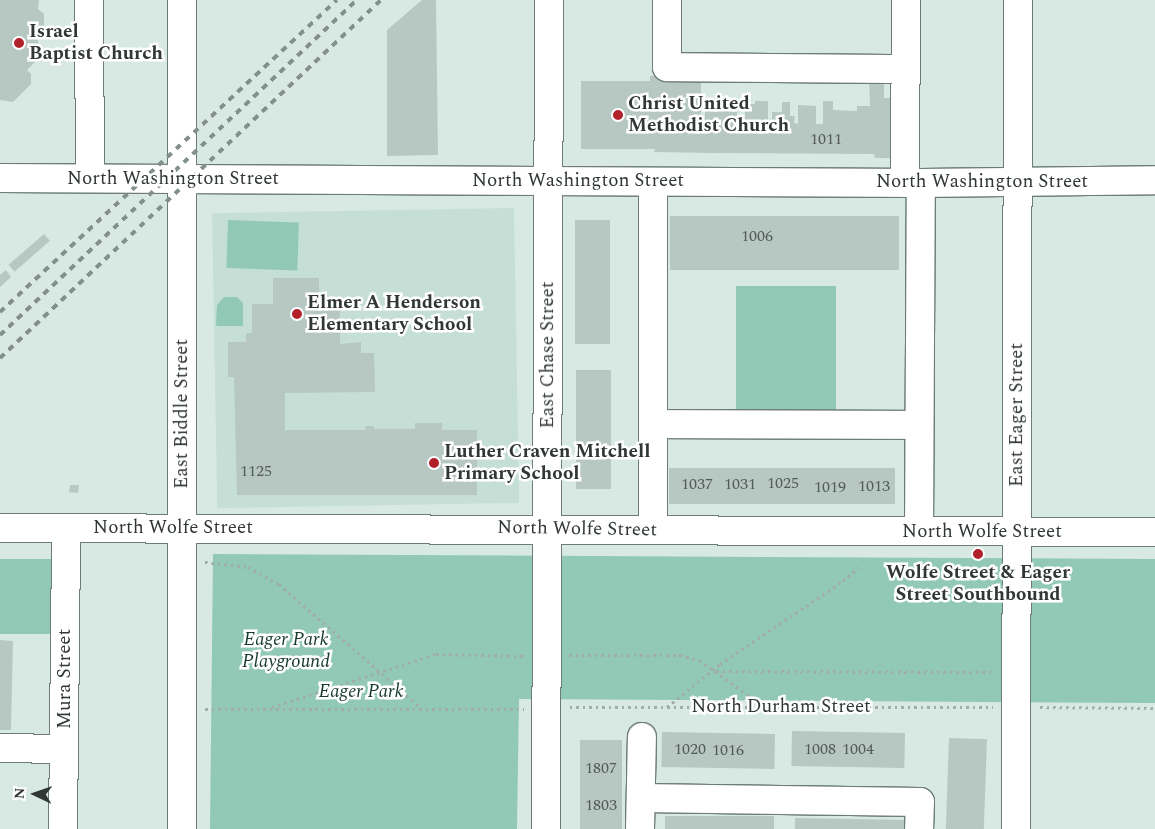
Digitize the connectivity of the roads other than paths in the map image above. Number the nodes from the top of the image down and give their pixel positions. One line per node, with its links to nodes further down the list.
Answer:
1 (90, 0): 9 (street)
2 (182, 0): 10 (street, East Biddle Street)
3 (549, 0): 12 (street, East Chase Street)
4 (667, 0): 7 (street)
5 (906, 0): 7 (street)
6 (1018, 0): 14 (street, East Eager Street)
7 (906, 69): 15 (street)
8 (0, 178): 9 (street, North Washington Street)
9 (90, 178): 10 (street, North Washington Street)
10 (182, 178): 12 (street, North Washington Street); 18 (street, East Biddle Street)
11 (1155, 180): 14 (street, North Washington Street)
12 (548, 181): 13 (street, North Washington Street); 19 (street, East Chase Street)
13 (653, 182): 15 (street, North Washington Street); 16 (street)
14 (1018, 182): 15 (street, North Washington Street); 24 (street, East Eager Street)
15 (913, 183): 17 (street)
16 (653, 424): 17 (street); 22 (street)
17 (919, 425): 23 (street)
18 (182, 527): 19 (street, North Wolfe Street); 21 (street, North Wolfe Street); 31 (street, East Biddle Street)
19 (547, 527): 22 (street, North Wolfe Street); 32 (street, East Chase Street)
20 (0, 528): 21 (street, North Wolfe Street)
21 (66, 529): 28 (street, Mura Street)
22 (653, 530): 23 (street, North Wolfe Street)
23 (919, 531): 24 (street, North Wolfe Street)
24 (1017, 532): 25 (street, North Wolfe Street); 35 (street, East Eager Street)
25 (1155, 532)
26 (642, 737): 29 (street)
27 (0, 748): 28 (street)
28 (64, 748): 30 (street, Mura Street)
29 (641, 798): 33 (street); 34 (street)
30 (63, 829)
31 (182, 829)
32 (546, 829)
33 (640, 829)
34 (920, 829)
35 (1016, 829)

